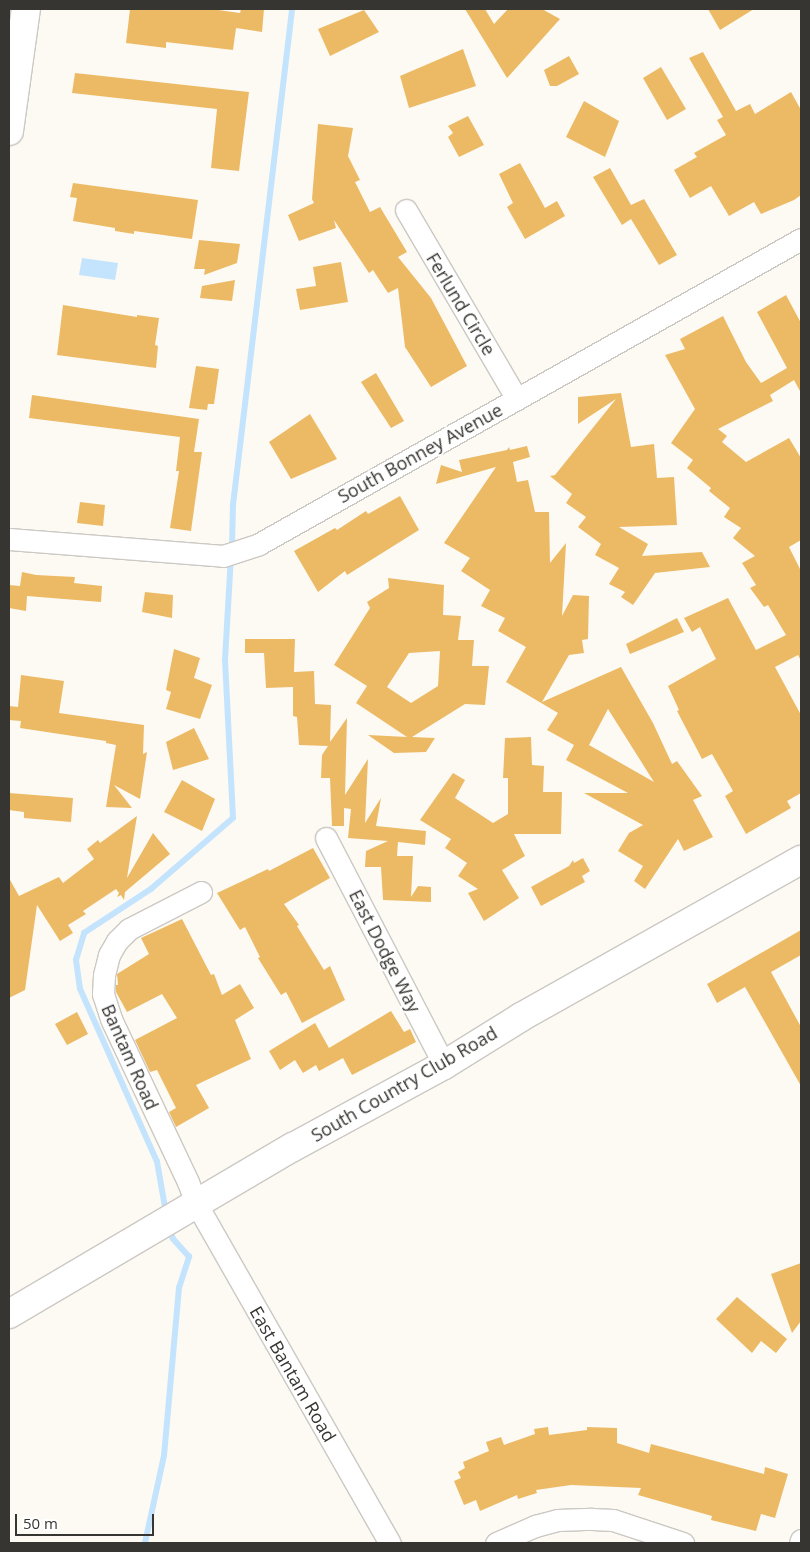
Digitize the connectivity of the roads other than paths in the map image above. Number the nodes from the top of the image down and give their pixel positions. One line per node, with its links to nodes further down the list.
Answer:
1 (26, 9): 2 (street)
2 (9, 131)
3 (406, 210): 5 (street, Ferlund Circle)
4 (801, 239): 5 (street, South Bonney Avenue)
5 (517, 398): 6 (street, South Bonney Avenue)
6 (9, 539)
7 (326, 838): 10 (street, East Dodge Way)
8 (801, 860): 10 (street, South Country Club Road)
9 (201, 892): 11 (street, Bantam Road)
10 (444, 1065): 11 (street, South Country Club Road)
11 (196, 1205): 12 (street, South Country Club Road); 13 (street, East Bantam Road)
12 (9, 1314)
13 (390, 1543)
14 (496, 1543): 15 (street)
15 (683, 1543)

